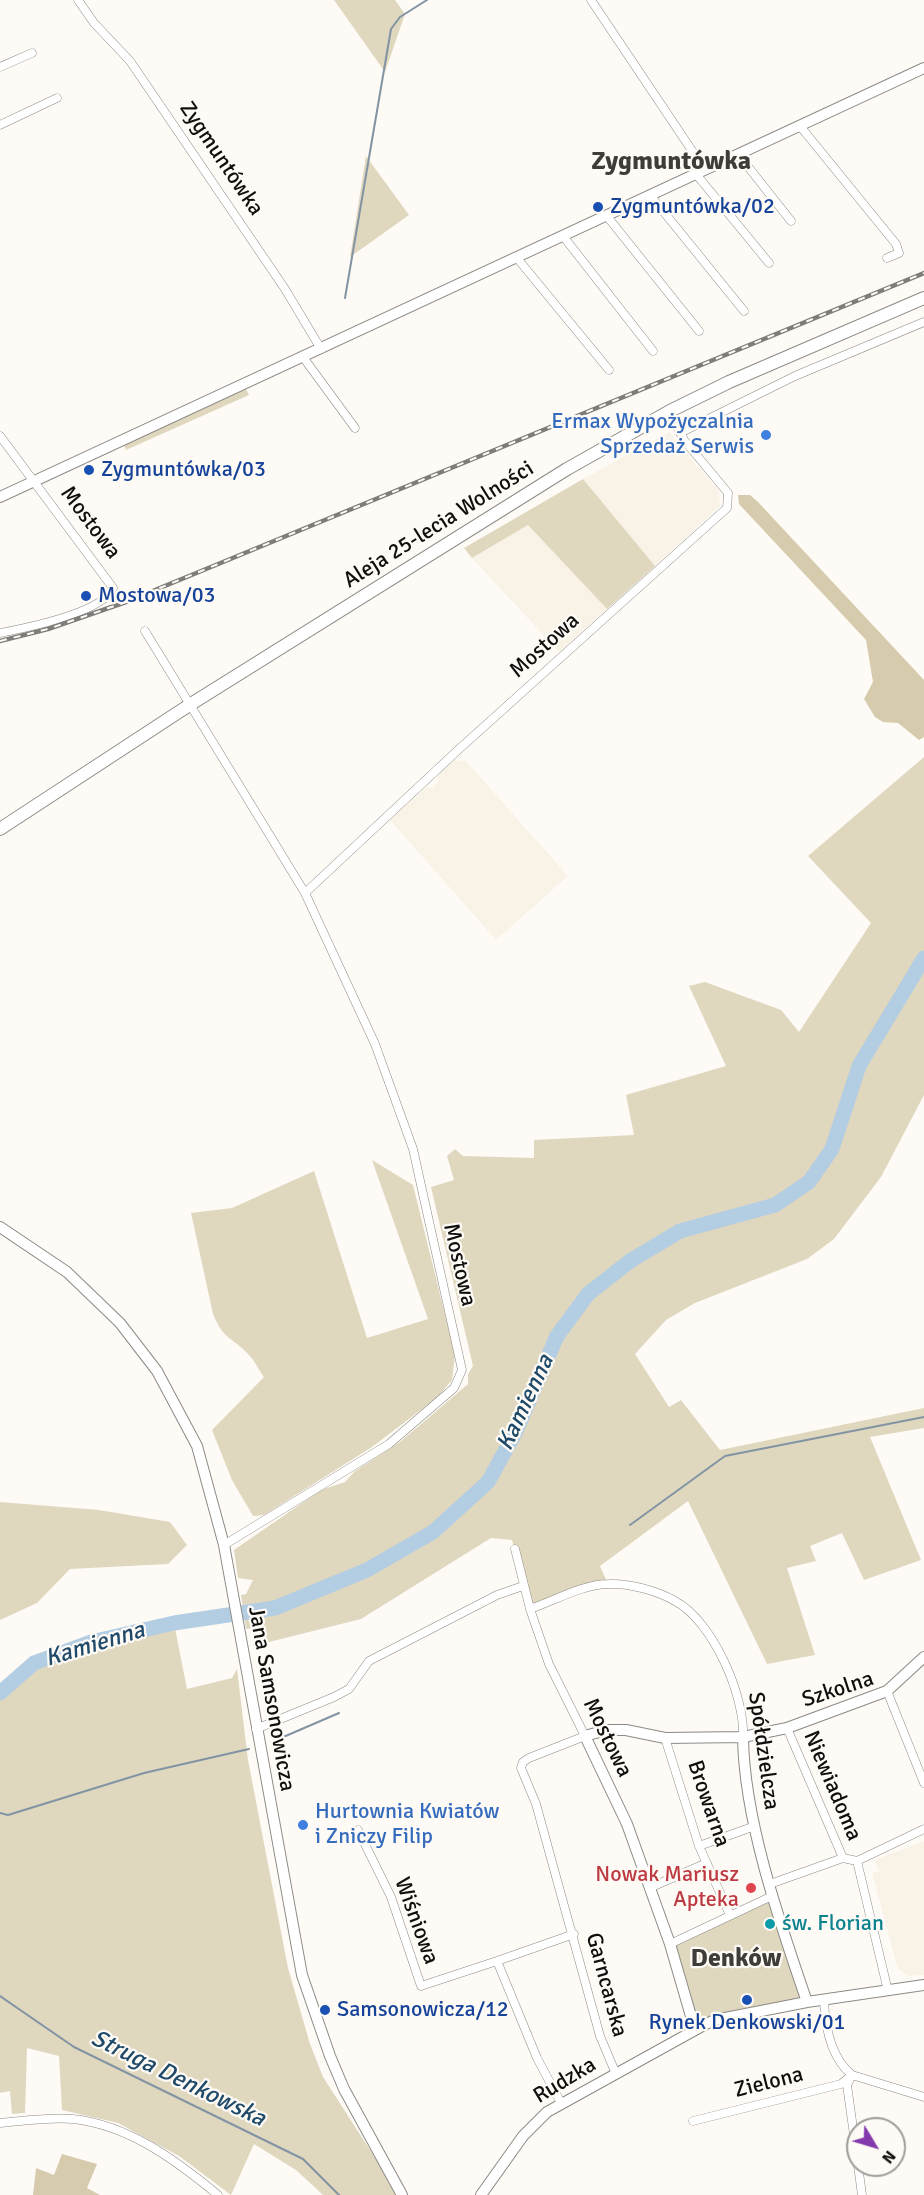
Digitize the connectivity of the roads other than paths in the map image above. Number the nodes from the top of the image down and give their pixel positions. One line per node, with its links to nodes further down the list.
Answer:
1 (78, 0): 22 (street, Zygmuntówka)
2 (591, 0): 10 (street)
3 (32, 52): 4 (street)
4 (0, 68)
5 (924, 68): 8 (street)
6 (57, 98): 7 (street)
7 (0, 125)
8 (800, 126): 9 (street); 16 (street)
9 (738, 154): 10 (street); 13 (street)
10 (700, 172): 11 (street); 17 (street)
11 (650, 195): 12 (street); 19 (street)
12 (606, 215): 14 (street); 21 (street)
13 (791, 221)
14 (563, 236): 15 (street); 23 (street)
15 (517, 258): 22 (street); 25 (street)
16 (887, 258)
17 (769, 263)
18 (924, 298): 26 (main road, Aleja 25-lecia Wolności)
19 (744, 311)
20 (924, 322): 28 (street)
21 (699, 331)
22 (321, 349): 24 (street)
23 (653, 351)
24 (303, 357): 27 (street); 30 (street)
25 (609, 370)
26 (670, 411): 28 (street, Mostowa); 34 (main road, Aleja 25-lecia Wolności)
27 (355, 428)
28 (680, 433): 36 (street, Mostowa)
29 (0, 436): 30 (street, Mostowa)
30 (35, 481): 31 (street); 33 (street, Mostowa)
31 (0, 497)
32 (144, 631): 34 (street, Mostowa)
33 (0, 633)
34 (191, 704): 35 (main road, Aleja 25-lecia Wolności); 36 (street, Mostowa)
35 (0, 829)
36 (305, 893): 38 (street, Mostowa)
37 (0, 1227): 38 (street, Jana Samsonowicza)
38 (224, 1545): 45 (street, Jana Samsonowicza)
39 (515, 1548): 40 (street, Mostowa)
40 (523, 1586): 41 (street, Mostowa); 45 (street)
41 (530, 1609): 46 (street, Mostowa); 47 (street, Spółdzielcza)
42 (924, 1657): 43 (street)
43 (887, 1691): 44 (street, Szkolna); 49 (street, Szkolna)
44 (787, 1728): 47 (street, Szkolna); 54 (street, Niewiadoma)
45 (256, 1729): 78 (street, Jana Samsonowicza)
46 (585, 1736): 48 (street, Browarna); 58 (street, Mostowa); 61 (street, Garncarska)
47 (742, 1737): 48 (street, Browarna); 50 (street, Spółdzielcza)
48 (665, 1738): 53 (street, Browarna)
49 (924, 1783)
50 (755, 1826): 53 (street); 57 (street, Spółdzielcza)
51 (924, 1829): 55 (street)
52 (358, 1830): 63 (street, Wiśniowa)
53 (699, 1846): 56 (street, Browarna)
54 (843, 1858): 55 (street, Niewiadoma); 57 (street, Niewiadoma)
55 (857, 1861): 65 (street, Niewiadoma)
56 (707, 1863): 58 (street); 60 (street, Browarna)
57 (770, 1884): 59 (street, Spółdzielcza)
58 (650, 1888): 62 (street, Mostowa)
59 (772, 1896): 60 (street); 67 (street, Spółdzielcza)
60 (730, 1915): 62 (street)
61 (574, 1934): 63 (street, Wiśniowa); 69 (street, Garncarska)
62 (670, 1944): 68 (street, Mostowa)
63 (497, 1961): 72 (street)
64 (924, 1985): 65 (street, Rudzka)
65 (888, 1991): 66 (street, Rudzka)
66 (824, 2000): 67 (street, Rudzka); 70 (street)
67 (807, 2002): 68 (street, Rudzka)
68 (695, 2030): 69 (street, Rudzka)
69 (616, 2074): 72 (street, Rudzka)
70 (852, 2075): 71 (street); 73 (street); 74 (street, Zielona)
71 (924, 2097)
72 (561, 2103): 79 (street, Rudzka)
73 (851, 2117)
74 (693, 2121)
75 (0, 2123): 77 (street)
76 (860, 2177): 80 (street)
77 (218, 2195)
78 (402, 2195)
79 (481, 2195)
80 (862, 2195)

